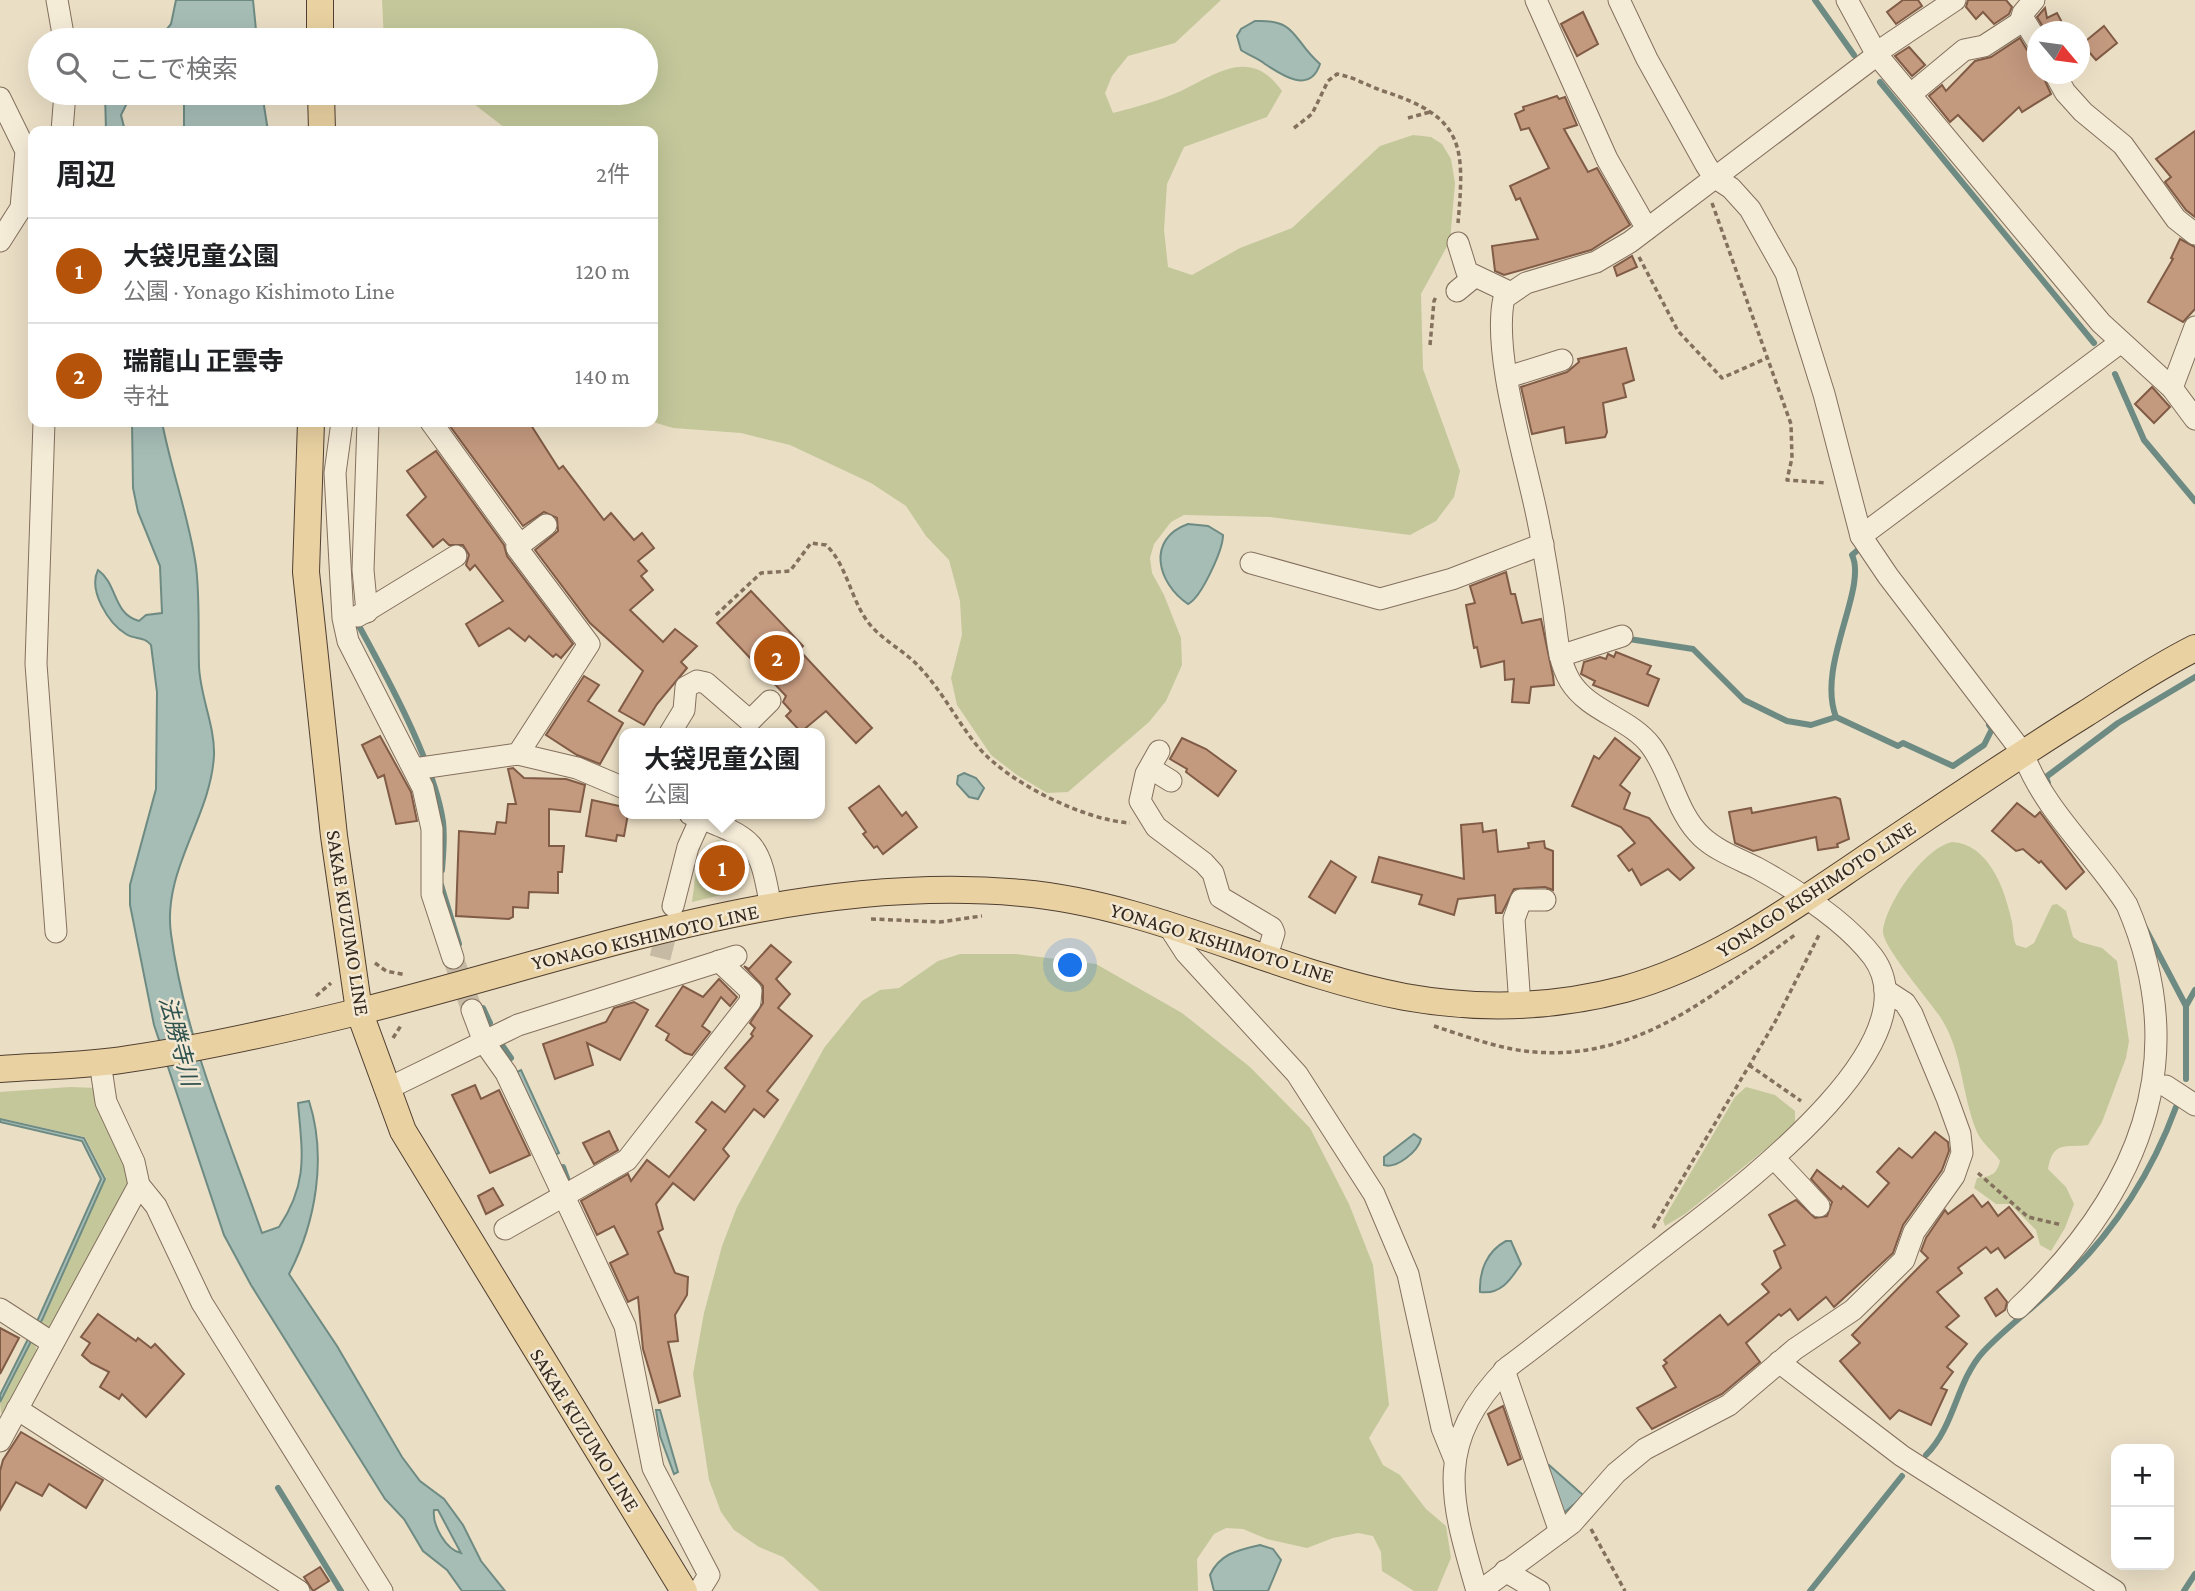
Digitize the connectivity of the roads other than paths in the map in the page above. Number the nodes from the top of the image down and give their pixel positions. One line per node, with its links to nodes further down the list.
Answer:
1 (57, 0): 10 (street)
2 (320, 0): 11 (main road)
3 (1536, 0): 22 (street)
4 (1619, 0): 20 (street)
5 (1847, 0): 12 (street)
6 (1955, 0): 12 (street)
7 (2034, 0): 8 (street)
8 (2020, 23): 9 (street); 14 (street)
9 (2027, 25)
10 (62, 28)
11 (320, 28)
12 (1876, 54): 14 (street); 20 (street)
13 (2062, 84): 21 (street)
14 (1911, 94): 27 (street)
15 (0, 98): 23 (street)
16 (64, 105): 18 (street)
17 (321, 105): 19 (main road)
18 (62, 126)
19 (322, 126)
20 (1709, 181): 22 (street); 39 (street)
21 (2195, 234)
22 (1639, 235): 25 (street)
23 (0, 241)
24 (1458, 243): 25 (street)
25 (1509, 292): 29 (street)
26 (2195, 327): 30 (street)
27 (2121, 342): 30 (street); 39 (street)
28 (1562, 360): 29 (street)
29 (1508, 377): 40 (street)
30 (2172, 388): 31 (street)
31 (2195, 419)
32 (44, 427): 62 (street)
33 (312, 427): 37 (main road, SAKAE KUZUMO LINE)
34 (340, 427): 37 (street)
35 (368, 427): 44 (street)
36 (434, 427): 41 (street)
37 (322, 474): 44 (street); 70 (main road, SAKAE KUZUMO LINE)
38 (546, 525): 41 (street)
39 (1861, 536): 50 (street)
40 (1543, 544): 43 (street); 47 (street)
41 (517, 547): 51 (street)
42 (456, 556): 44 (street)
43 (1251, 563)
44 (356, 616): 52 (street)
45 (1622, 636): 47 (street)
46 (2195, 648): 50 (main road, YONAGO KISHIMOTO LINE)
47 (1560, 656): 57 (street)
48 (770, 701): 49 (street)
49 (673, 728)
50 (2023, 753): 57 (main road, YONAGO KISHIMOTO LINE); 74 (street)
51 (518, 754): 52 (street); 54 (street)
52 (422, 768): 64 (street)
53 (1171, 781): 63 (street)
54 (619, 786)
55 (694, 819): 59 (street)
56 (703, 819): 60 (street)
57 (1806, 899): 67 (street); 68 (main road, YONAGO KISHIMOTO LINE)
58 (1545, 900): 68 (street)
59 (673, 906)
60 (771, 908): 61 (main road, YONAGO KISHIMOTO LINE); 70 (main road, YONAGO KISHIMOTO LINE)
61 (1166, 922): 63 (main road, YONAGO KISHIMOTO LINE); 89 (street)
62 (56, 932)
63 (1267, 956): 68 (main road, YONAGO KISHIMOTO LINE)
64 (453, 958)
65 (660, 958): 66 (street)
66 (654, 981): 71 (street); 79 (street)
67 (1885, 990): 77 (street); 85 (street)
68 (1520, 1006)
69 (472, 1010): 71 (street)
70 (359, 1012): 72 (main road, YONAGO KISHIMOTO LINE); 75 (main road, SAKAE KUZUMO LINE)
71 (484, 1042): 75 (street); 79 (street)
72 (100, 1062): 73 (main road, YONAGO KISHIMOTO LINE); 78 (street)
73 (0, 1069)
74 (2166, 1086): 76 (street); 82 (street)
75 (387, 1088): 94 (main road, SAKAE KUZUMO LINE)
76 (2195, 1105)
77 (1774, 1158): 80 (street); 86 (street)
78 (139, 1185): 84 (street); 93 (street)
79 (562, 1195): 81 (street); 95 (street)
80 (1819, 1206)
81 (505, 1229)
82 (2018, 1308)
83 (0, 1309): 84 (street)
84 (40, 1335): 87 (street)
85 (1779, 1362): 90 (street); 98 (street)
86 (1504, 1370): 89 (street); 90 (street)
87 (17, 1409): 88 (street); 92 (street)
88 (0, 1441)
89 (1455, 1460): 96 (street)
90 (1560, 1531): 91 (street)
91 (1506, 1572): 96 (street); 97 (street)
92 (299, 1591)
93 (382, 1591)
94 (684, 1591)
95 (699, 1591)
96 (1478, 1591)
97 (1539, 1591)
98 (2115, 1591)

